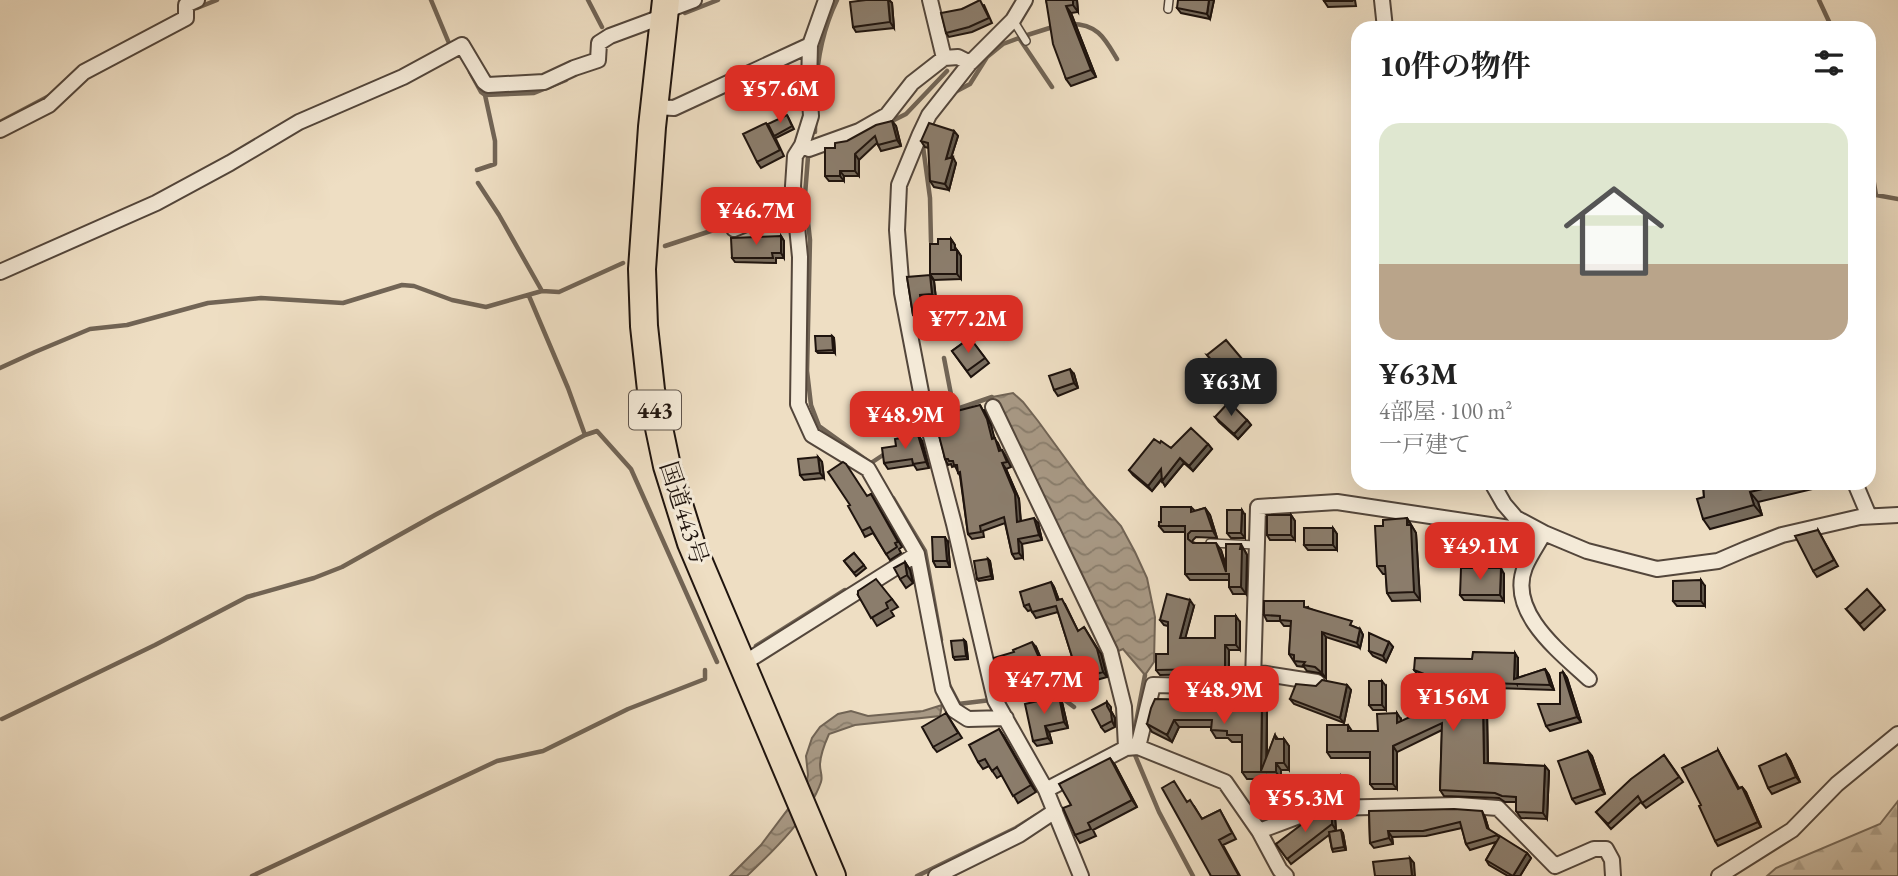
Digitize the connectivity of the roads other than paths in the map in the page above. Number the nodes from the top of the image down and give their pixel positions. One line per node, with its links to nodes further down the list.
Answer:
1 (197, 0): 15 (street)
2 (694, 0): 7 (street)
3 (826, 0): 11 (street)
4 (930, 0): 12 (street)
5 (1025, 0): 9 (street)
6 (1382, 0): 8 (street)
7 (665, 9): 14 (highway, 国道443号 / 443); 19 (street)
8 (1384, 21)
9 (1016, 25): 10 (lane); 13 (street)
10 (1026, 41)
11 (810, 45): 14 (street); 16 (street)
12 (944, 58): 13 (street); 16 (street)
13 (970, 62): 33 (street)
14 (654, 107): 29 (highway, 国道443号 / 443)
15 (0, 130)
16 (802, 145): 17 (street)
17 (795, 204): 18 (street); 28 (street)
18 (733, 229)
19 (0, 272)
20 (993, 407): 35 (street)
21 (1496, 490): 25 (street)
22 (1857, 490): 24 (street)
23 (1898, 514): 24 (street)
24 (1869, 516): 25 (street)
25 (1544, 533): 27 (street); 31 (street)
26 (1198, 543): 27 (lane)
27 (1257, 545): 30 (street)
28 (917, 554): 29 (street); 33 (street)
29 (741, 665): 39 (highway, 国道443号 / 443)
30 (1253, 672): 32 (street); 35 (street)
31 (1589, 679)
32 (1317, 682)
33 (1006, 718): 36 (street)
34 (1898, 734): 44 (street)
35 (1132, 748): 36 (street); 38 (street)
36 (1046, 790): 37 (street)
37 (1055, 811): 40 (street); 41 (street)
38 (1259, 831): 42 (street); 43 (street)
39 (832, 876)
40 (936, 876)
41 (1081, 876)
42 (1286, 876)
43 (1613, 876)
44 (1719, 876)

